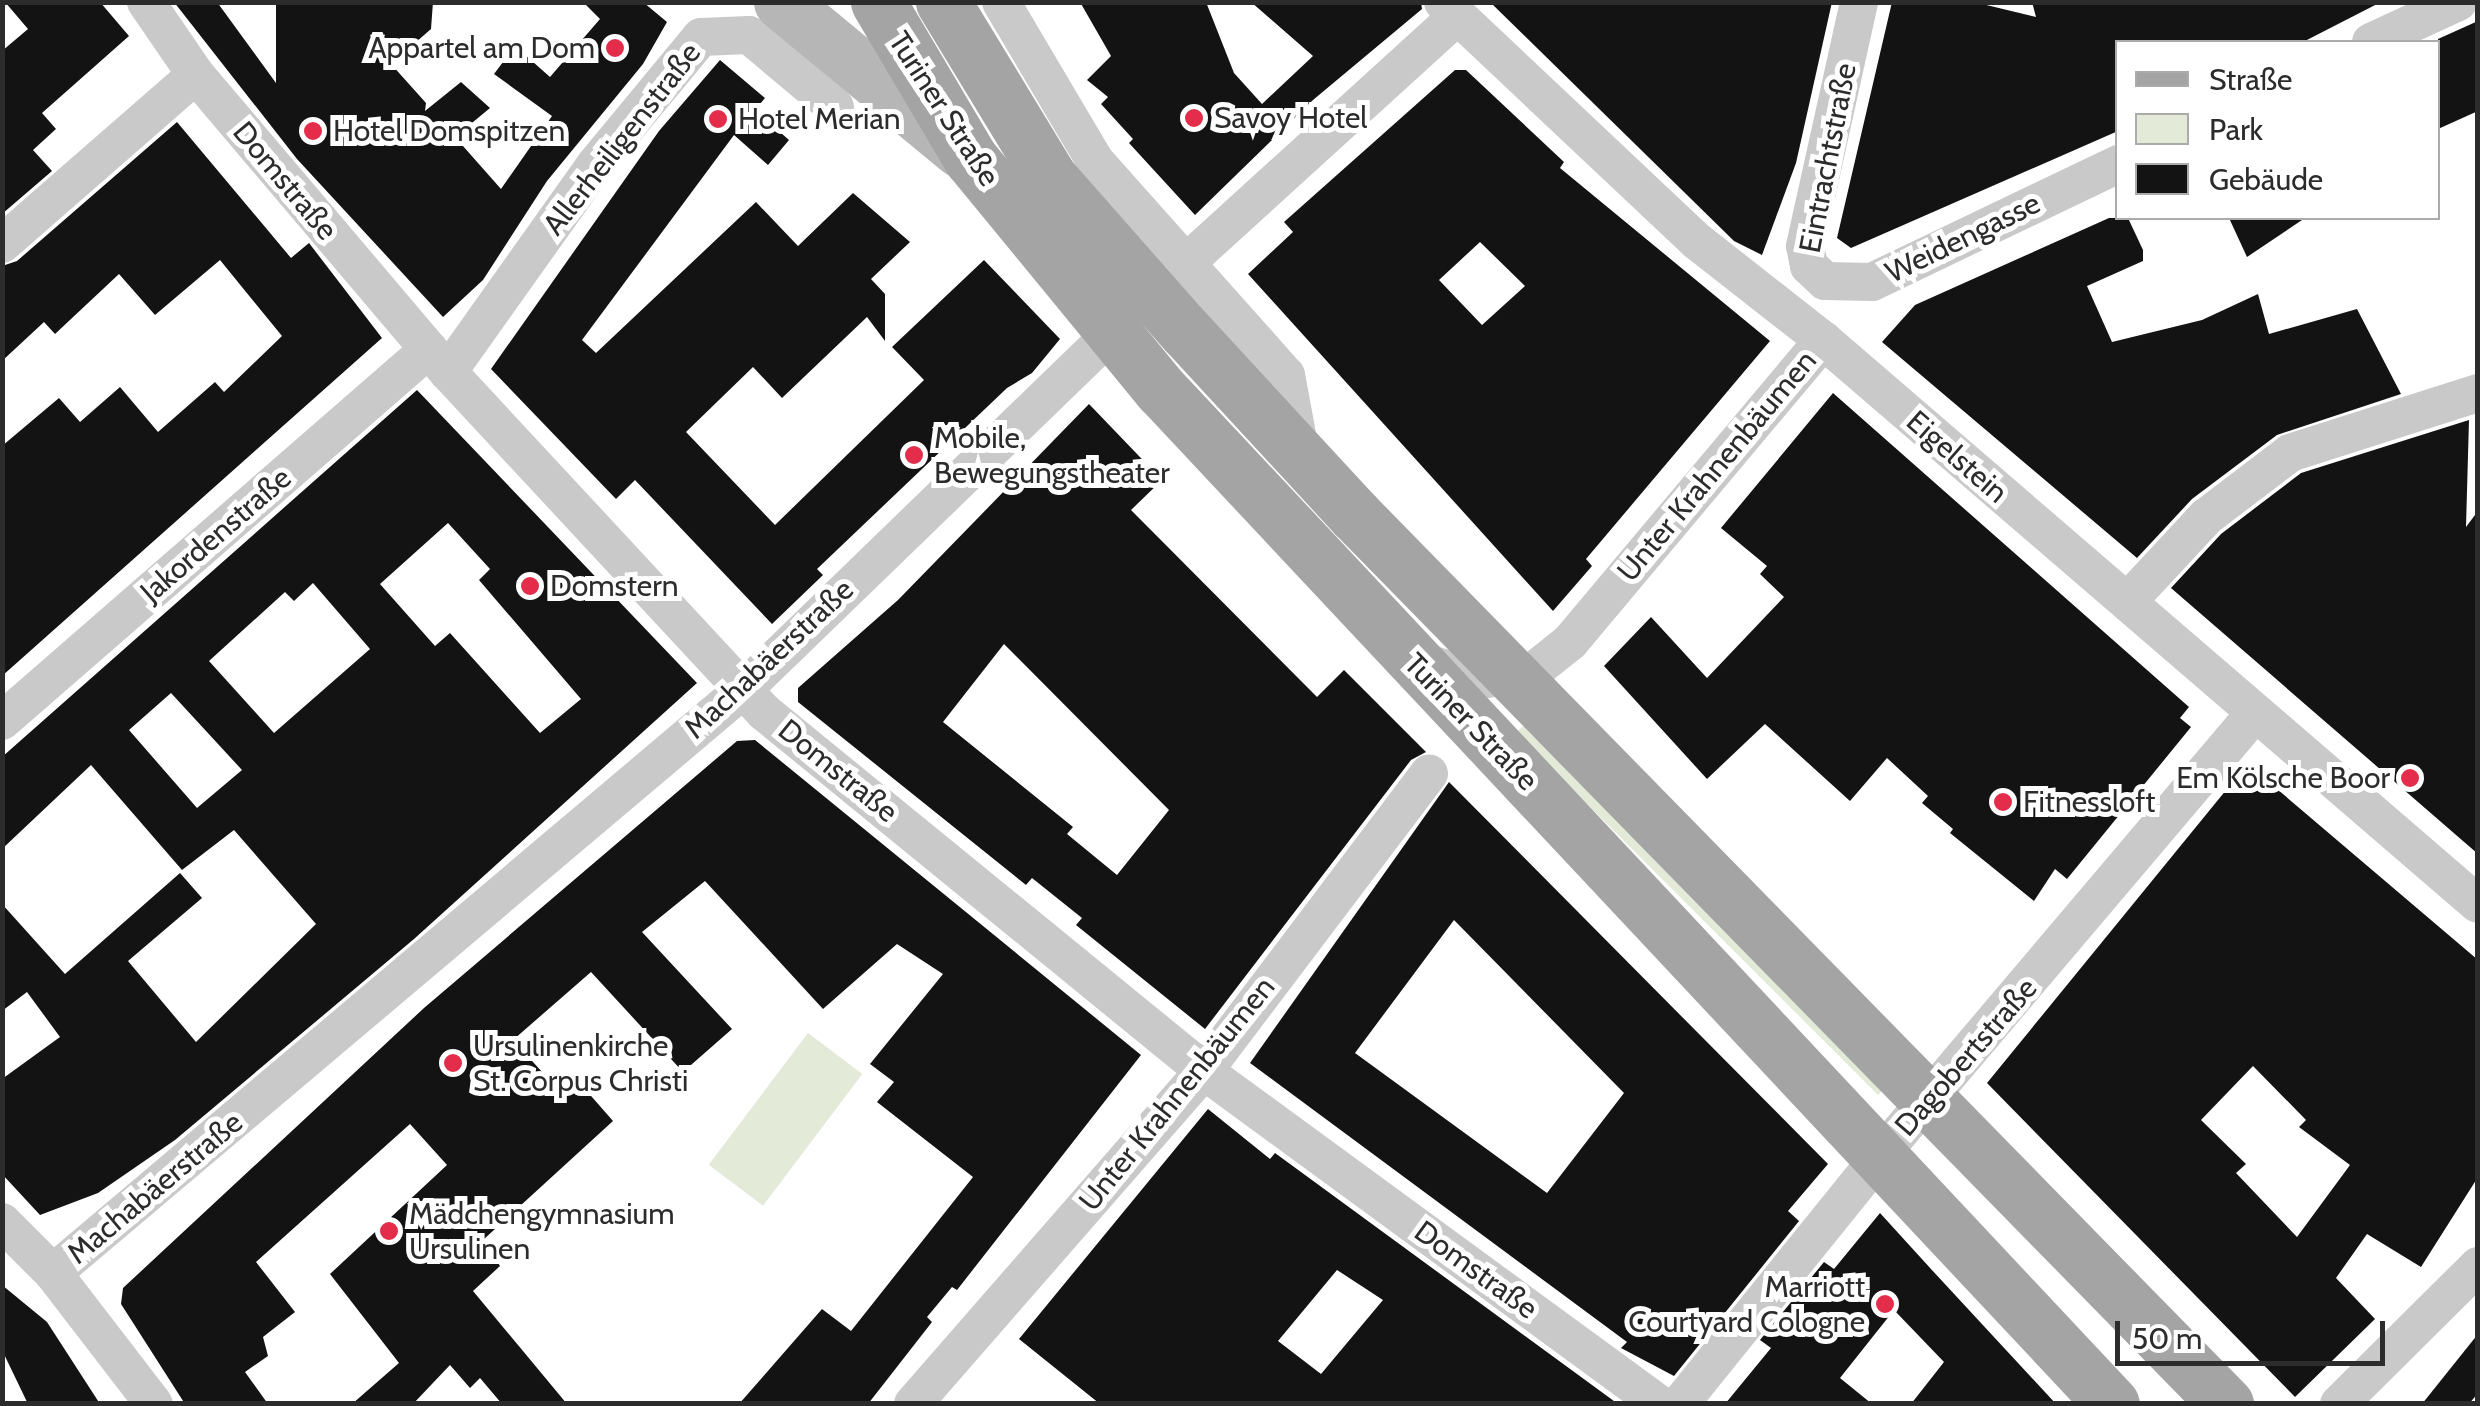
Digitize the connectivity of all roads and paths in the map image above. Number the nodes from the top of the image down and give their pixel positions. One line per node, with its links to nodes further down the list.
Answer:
1 (146, 2): 10 (street, Domstraße)
2 (781, 2): 12 (main road)
3 (878, 2): 12 (main road, Turiner Straße)
4 (943, 2): 16 (main road, Turiner Straße)
5 (1001, 2): 16 (street, Turiner Straße)
6 (1859, 2): 15 (street, Eintrachtstraße)
7 (2458, 2): 9 (street)
8 (1450, 9): 16 (street, Machabäerstraße); 17 (street, Eigelstein)
9 (2375, 40)
10 (196, 76): 14 (street); 20 (street, Domstraße)
11 (836, 107): 20 (street, Allerheiligenstraße)
12 (971, 159): 18 (main road, Turiner Straße)
13 (2115, 165): 15 (street, Weidengasse)
14 (2, 244)
15 (1809, 266): 17 (street, Eintrachtstraße)
16 (1170, 278): 18 (street, Machabäerstraße); 24 (main road, Turiner Straße)
17 (1775, 303): 19 (street, Eigelstein)
18 (1113, 332): 23 (main road, Turiner Straße); 25 (street, Machabäerstraße)
19 (1822, 340): 22 (street, Eigelstein); 24 (street, Unter Krahnenbäumen)
20 (438, 360): 25 (street, Domstraße); 27 (street, Jakordenstraße)
21 (2478, 392): 22 (street)
22 (2128, 601): 26 (street, Eigelstein)
23 (1409, 658): 24 (street); 32 (main road, Turiner Straße)
24 (1519, 675): 31 (main road, Turiner Straße)
25 (744, 689): 30 (street, Domstraße); 35 (street, Machabäerstraße)
26 (2255, 714): 29 (street, Eigelstein); 31 (street, Dagobertstraße)
27 (2, 721)
28 (1428, 774): 30 (street, Unter Krahnenbäumen)
29 (2478, 904)
30 (1204, 1071): 37 (street, Unter Krahnenbäumen); 38 (street, Domstraße)
31 (1932, 1098): 32 (street, Dagobertstraße); 41 (main road, Turiner Straße)
32 (1883, 1152): 39 (street, Dagobertstraße); 40 (main road, Turiner Straße)
33 (8, 1236): 35 (street)
34 (2478, 1266): 42 (street)
35 (53, 1273): 36 (street)
36 (154, 1404)
37 (913, 1404)
38 (1659, 1404)
39 (1680, 1404)
40 (2112, 1404)
41 (2226, 1404)
42 (2339, 1404)

